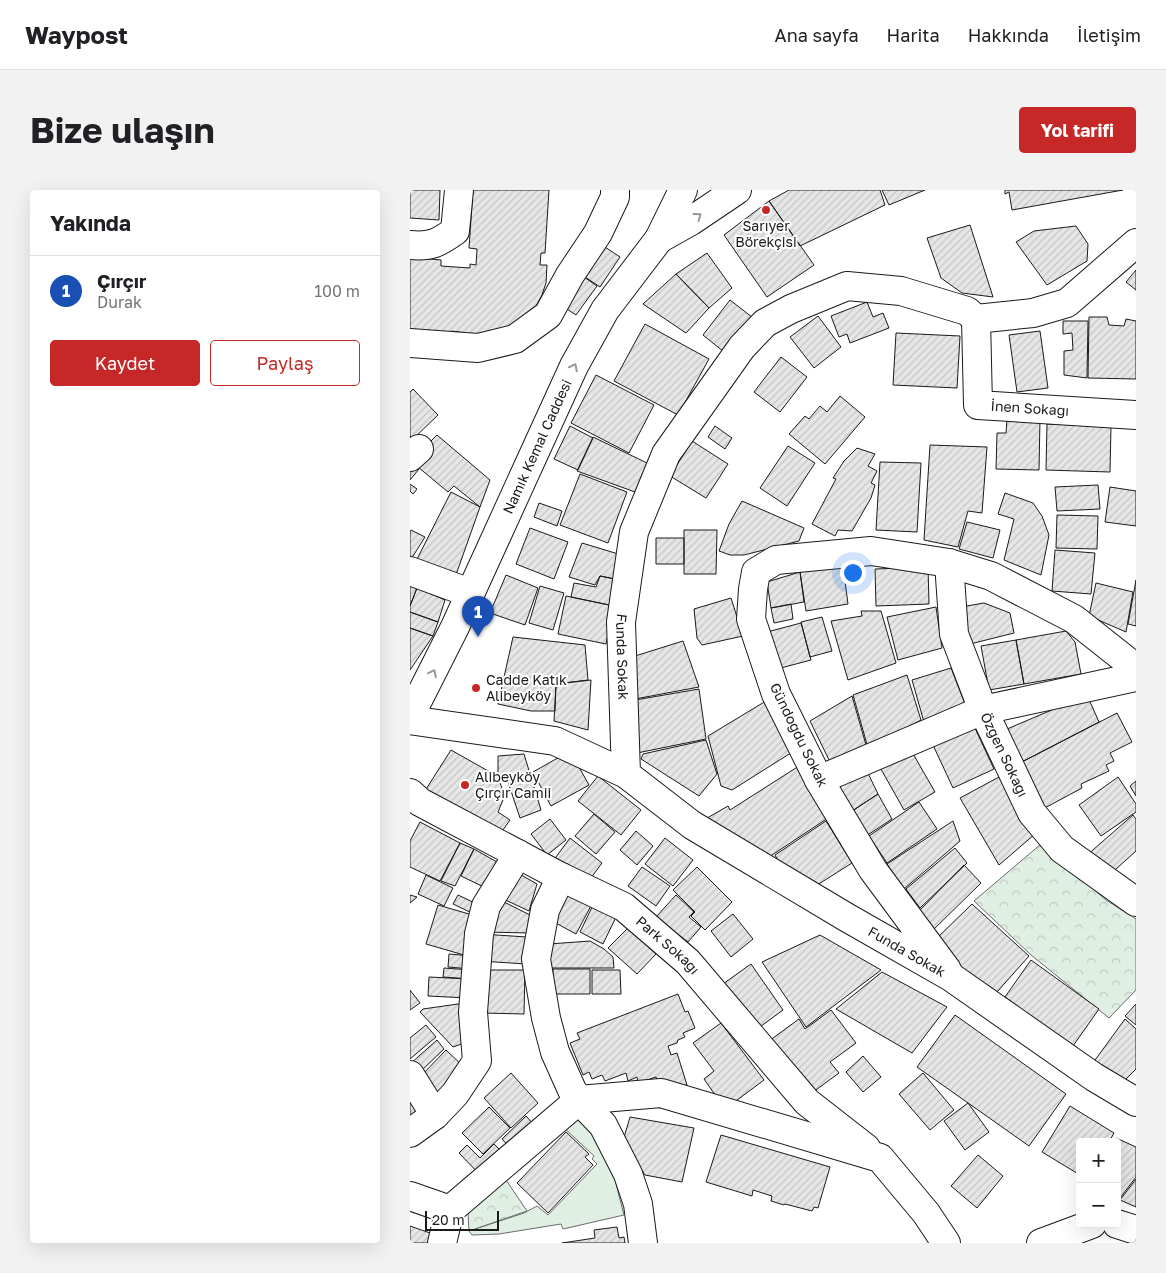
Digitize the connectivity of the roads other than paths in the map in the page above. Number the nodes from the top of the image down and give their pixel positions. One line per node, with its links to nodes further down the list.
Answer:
1 (459, 190): 7 (street)
2 (615, 190): 9 (street)
3 (683, 190): 5 (street, Namık Kemal Caddesi)
4 (737, 190): 5 (street, one-way to 4)
5 (659, 239): 13 (street, Namık Kemal Caddesi, one-way to 5)
6 (1136, 242): 8 (street)
7 (410, 245)
8 (976, 318): 10 (street, İnen Sokağı); 18 (street, Funda Sokak)
9 (410, 343)
10 (1136, 415)
11 (949, 563): 14 (street, Gündoğdu Sokak); 16 (street, Özgen Sokağı); 19 (street, Gündoğdu Sokak)
12 (410, 571): 13 (street)
13 (470, 593): 17 (street, Namık Kemal Caddesi, one-way to 13)
14 (1136, 668)
15 (1136, 677): 16 (street)
16 (983, 710): 19 (street); 23 (street, Özgen Sokağı)
17 (410, 718): 18 (street)
18 (626, 774): 24 (street, Funda Sokak)
19 (819, 780): 24 (street, Gündoğdu Sokak)
20 (410, 793): 21 (street, Park Sokağı)
21 (518, 854): 22 (street, Park Sokağı); 28 (street)
22 (561, 877): 26 (street); 30 (street, Park Sokağı)
23 (1136, 902)
24 (951, 977): 27 (street, Funda Sokak)
25 (410, 1075): 28 (street)
26 (579, 1100): 30 (street); 32 (street); 37 (street)
27 (1136, 1102)
28 (435, 1115): 29 (street)
29 (410, 1133)
30 (880, 1158): 38 (street, Park Sokağı)
31 (410, 1196): 32 (street)
32 (450, 1210): 36 (street)
33 (1121, 1225): 35 (street)
34 (1081, 1228): 39 (street)
35 (1136, 1230)
36 (442, 1243)
37 (644, 1243)
38 (946, 1243)
39 (1041, 1243)

